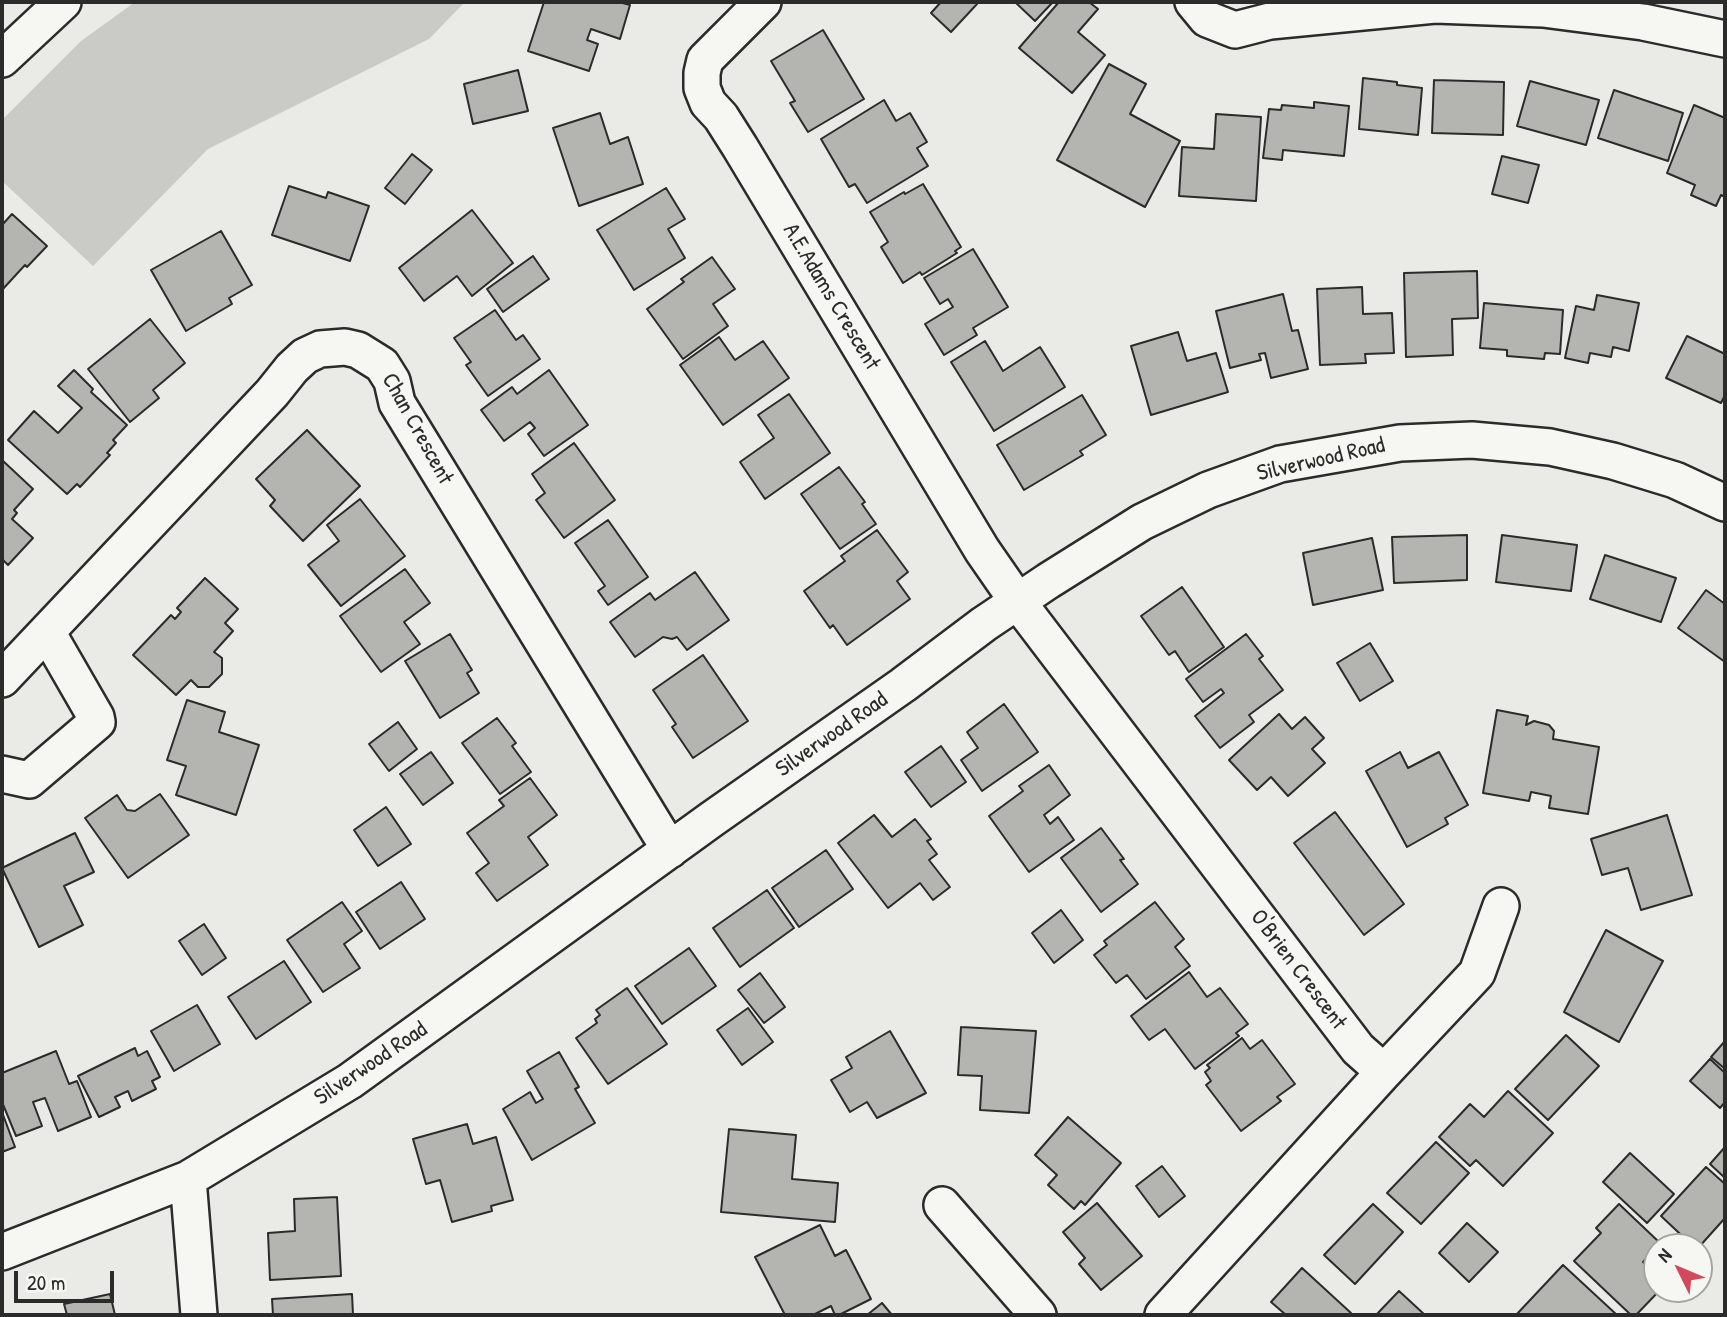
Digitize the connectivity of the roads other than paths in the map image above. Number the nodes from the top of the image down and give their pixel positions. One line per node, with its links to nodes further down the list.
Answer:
1 (62, 2): 5 (street)
2 (763, 2): 7 (street, A.E.Adams Crescent)
3 (1193, 2): 4 (street)
4 (1725, 39)
5 (2, 59)
6 (1725, 503): 7 (street, Silverwood Road)
7 (1018, 602): 11 (street, Silverwood Road); 13 (street, O'Brien Crescent)
8 (47, 632): 9 (street, Chan Crescent); 10 (street); 11 (street, Chan Crescent)
9 (2, 679)
10 (2, 775)
11 (670, 850): 14 (street, Silverwood Road)
12 (1501, 906): 13 (street)
13 (1384, 1072): 19 (street)
14 (188, 1178): 16 (street, Silverwood Road); 17 (street)
15 (942, 1205): 18 (street)
16 (2, 1252)
17 (198, 1315)
18 (1038, 1315)
19 (1163, 1315)

